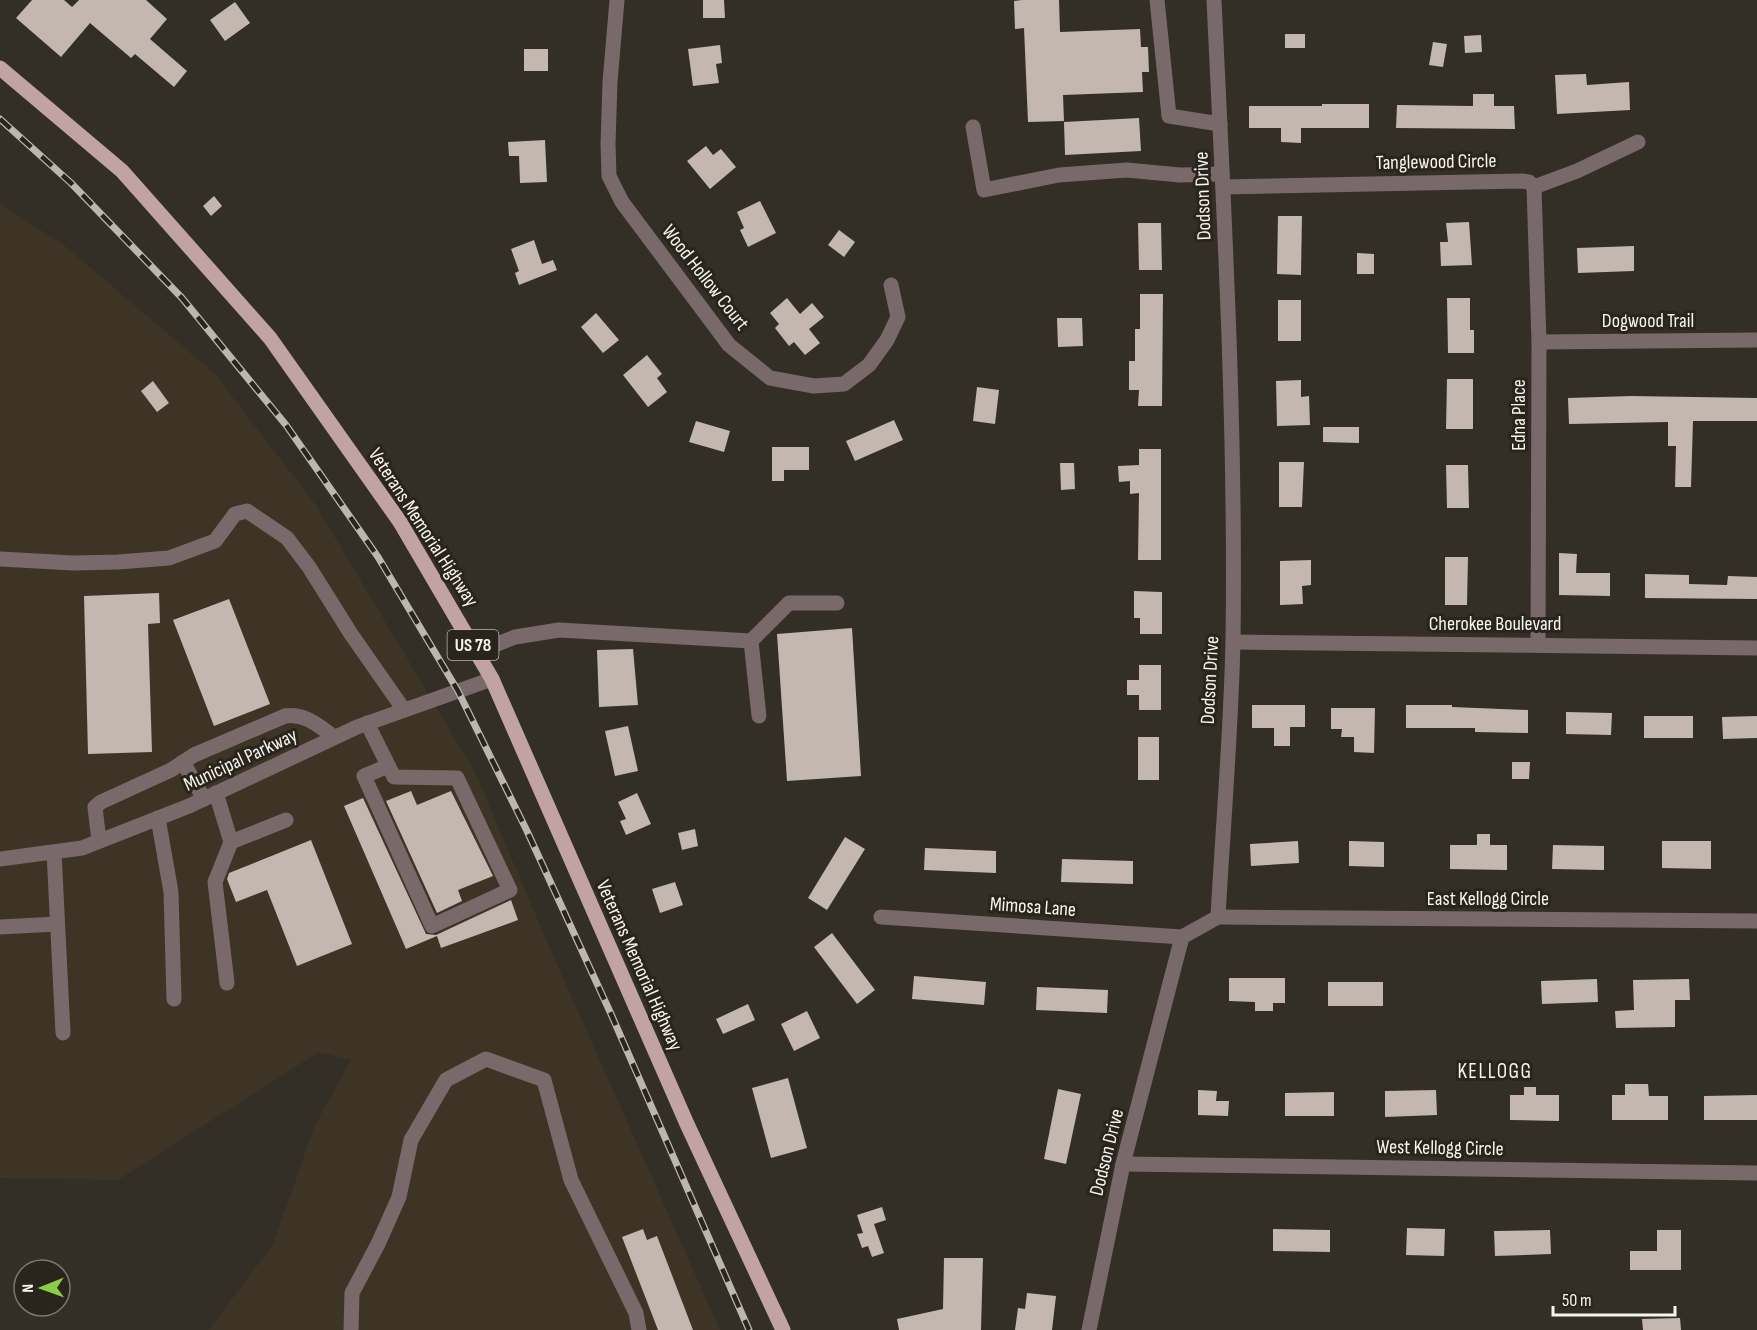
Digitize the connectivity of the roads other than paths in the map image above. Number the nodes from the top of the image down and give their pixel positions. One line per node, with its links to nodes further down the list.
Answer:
1 (618, 0): 10 (street, Wood Hollow Court)
2 (1157, 0): 5 (street)
3 (1214, 0): 5 (street, Dodson Drive)
4 (0, 68): 19 (main road, Veterans Memorial Highway / US 78)
5 (1220, 124): 8 (street, Dodson Drive)
6 (973, 127): 8 (street, Tanglewood Circle)
7 (1638, 142): 9 (street)
8 (1223, 181): 9 (street, Tanglewood Circle); 16 (street, Dodson Drive)
9 (1534, 187): 12 (street, Edna Place)
10 (891, 285)
11 (1757, 340): 12 (street, Dogwood Trail)
12 (1539, 342): 17 (street, Edna Place)
13 (0, 559): 21 (street)
14 (837, 603): 15 (street)
15 (751, 641): 19 (street); 22 (street)
16 (1233, 642): 17 (street, Cherokee Boulevard); 35 (street, Dodson Drive)
17 (1538, 644): 18 (street, Cherokee Boulevard)
18 (1757, 648)
19 (477, 652): 20 (main road, Veterans Memorial Highway / US 78)
20 (492, 679): 21 (street, Municipal Parkway); 47 (main road, Veterans Memorial Highway / US 78)
21 (404, 710): 23 (street, Municipal Parkway)
22 (759, 716)
23 (367, 723): 24 (street, Municipal Parkway); 26 (street)
24 (334, 737): 25 (street); 27 (street, Municipal Parkway)
25 (183, 762): 27 (street); 30 (street)
26 (388, 766): 26 (street)
27 (210, 796): 28 (street, Municipal Parkway); 31 (street)
28 (158, 818): 30 (street, Municipal Parkway); 41 (street)
29 (286, 820): 31 (street)
30 (99, 842): 32 (street, Municipal Parkway)
31 (231, 842): 40 (street)
32 (54, 852): 33 (street, Municipal Parkway); 37 (street)
33 (0, 859)
34 (881, 917): 39 (street, Mimosa Lane)
35 (1218, 917): 36 (street, East Kellogg Circle); 39 (street)
36 (1757, 921)
37 (57, 924): 38 (street); 42 (street)
38 (0, 927)
39 (1182, 937): 43 (street, Dodson Drive)
40 (227, 983)
41 (174, 999)
42 (63, 1033)
43 (1123, 1164): 44 (street, West Kellogg Circle); 48 (street, Dodson Drive)
44 (1757, 1173)
45 (351, 1330): 46 (street)
46 (639, 1330)
47 (783, 1330)
48 (1089, 1330)

